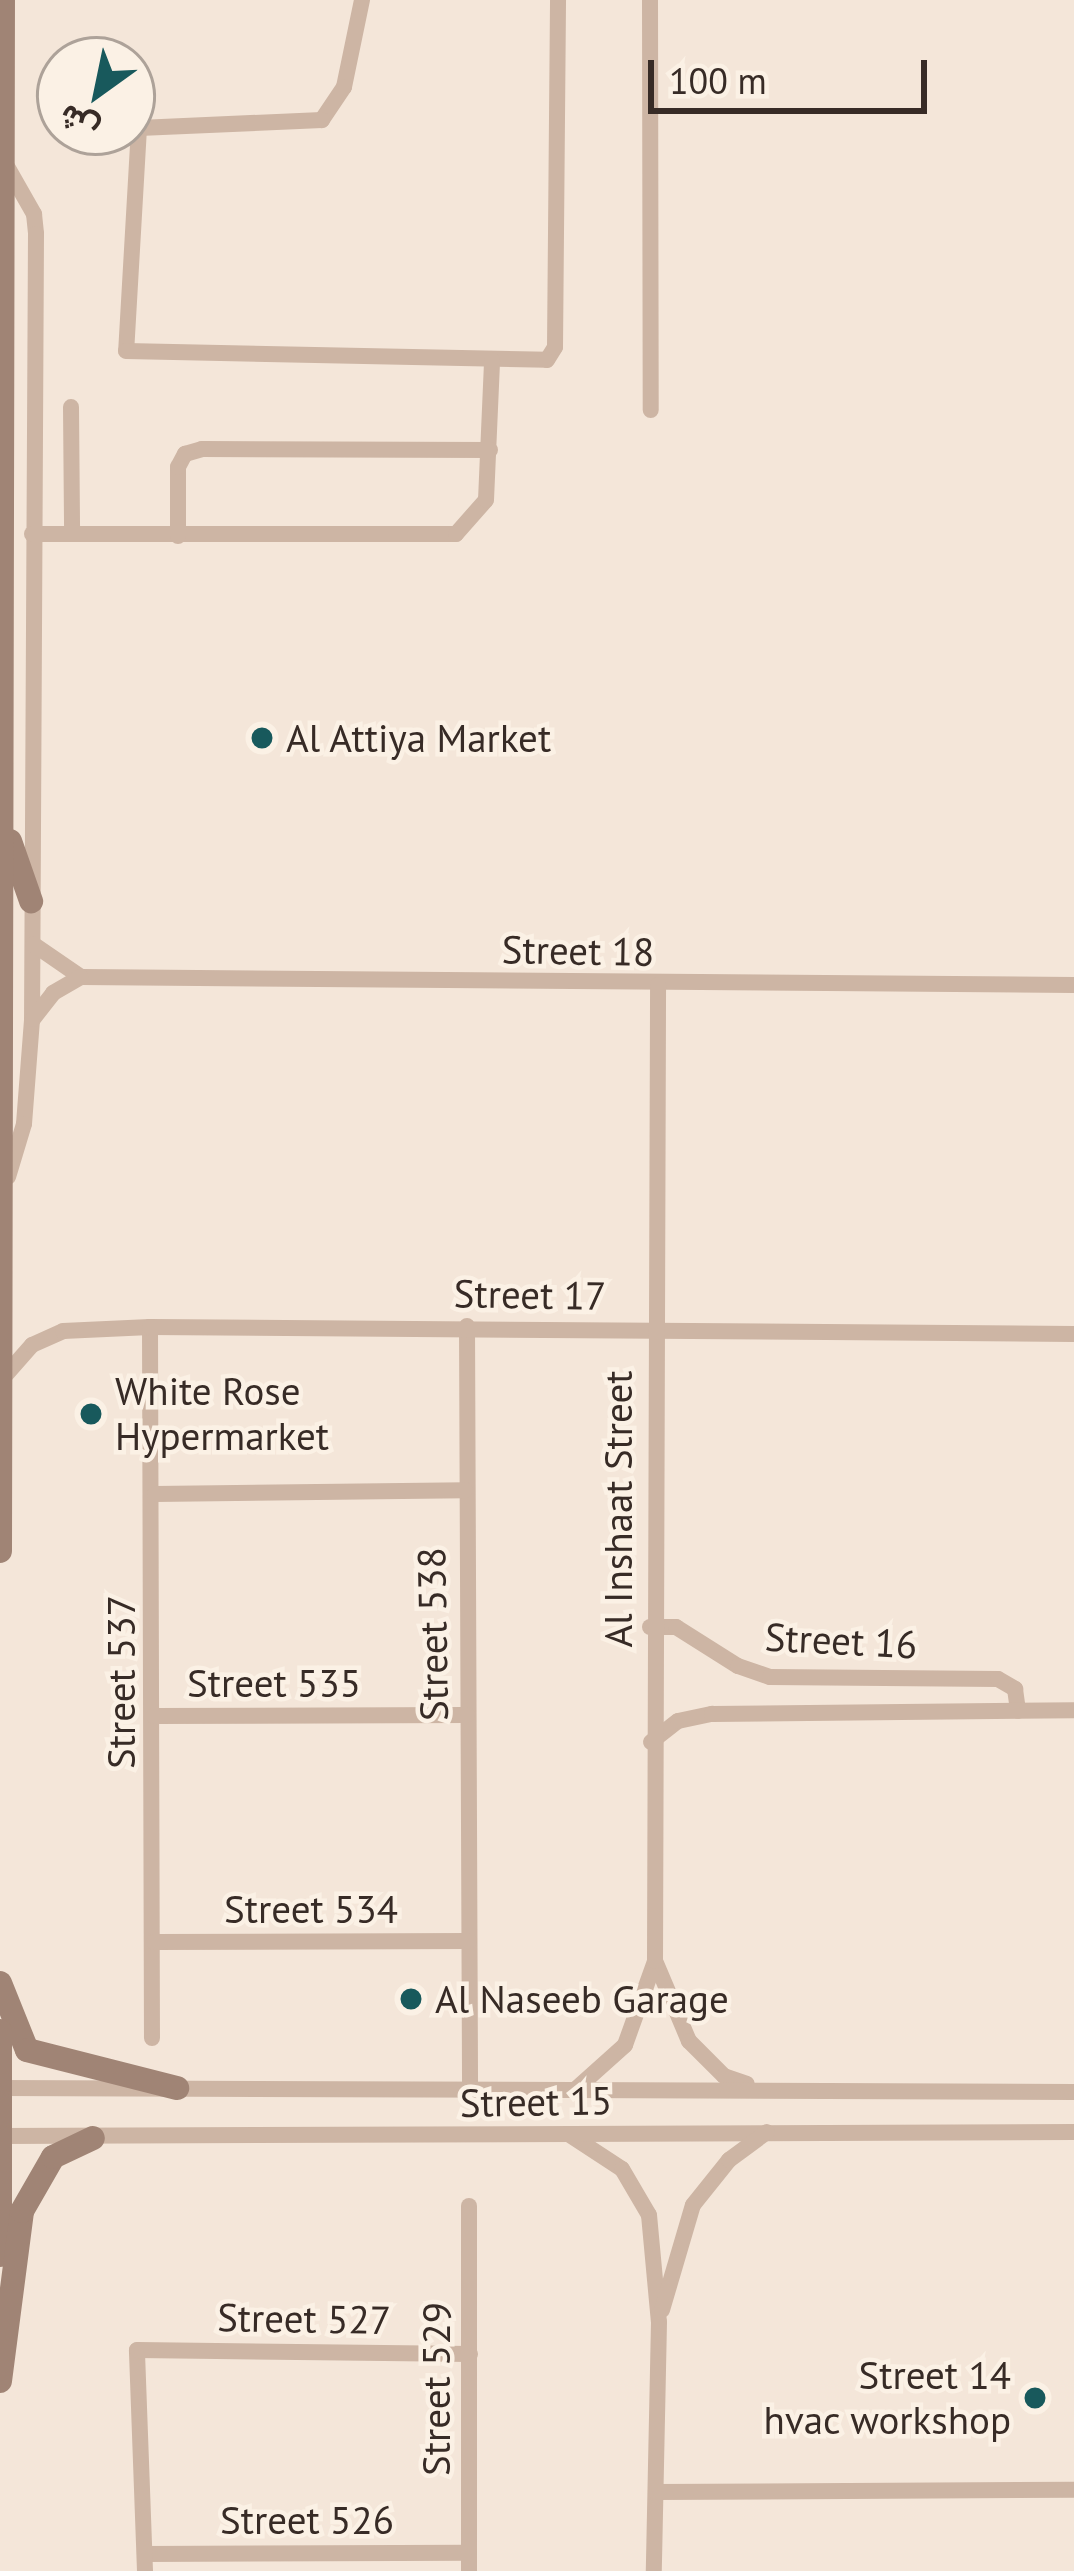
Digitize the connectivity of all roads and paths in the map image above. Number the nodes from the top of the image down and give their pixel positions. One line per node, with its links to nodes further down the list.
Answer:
1 (3, 0): 5 (street)
2 (362, 0): 6 (street)
3 (558, 0): 6 (street)
4 (650, 0): 8 (street)
5 (1, 156): 11 (street); 13 (street)
6 (492, 359): 9 (street)
7 (71, 407): 10 (street)
8 (650, 410)
9 (490, 450): 12 (street); 12 (street)
10 (72, 531): 11 (street); 12 (street)
11 (32, 534): 14 (street)
12 (178, 536)
13 (3, 823): 14 (street); 20 (street)
14 (31, 901): 15 (street)
15 (33, 944): 16 (street); 19 (street)
16 (81, 977): 17 (street, Street 18); 19 (street)
17 (658, 985): 18 (street, Street 18); 23 (street, Al Inshaat Street)
18 (1074, 985)
19 (32, 1020): 20 (street)
20 (4, 1189): 25 (street)
21 (467, 1326): 22 (street, Street 17); 23 (street, Street 17); 26 (street, Street 538)
22 (150, 1327): 25 (street, Street 17); 27 (street, Street 537)
23 (651, 1331): 24 (street, Street 17); 29 (street, Al Inshaat Street)
24 (1074, 1334)
25 (3, 1378): 28 (street)
26 (464, 1490): 27 (street); 32 (street, Street 538)
27 (155, 1494): 33 (street, Street 537)
28 (0, 1551)
29 (650, 1627): 31 (street, Street 16); 34 (street, Al Inshaat Street)
30 (1074, 1710): 31 (street, Street 16)
31 (1018, 1711): 34 (street, Street 16)
32 (466, 1715): 33 (street, Street 535); 35 (street, Street 538)
33 (154, 1716): 36 (street, Street 537)
34 (651, 1742): 37 (street, Al Inshaat Street)
35 (469, 1941): 36 (street, Street 534); 43 (street)
36 (154, 1942): 40 (street, Street 537)
37 (656, 1961): 44 (street, Al Inshaat Street); 45 (street, Al Inshaat Street)
38 (0, 1983): 42 (street)
39 (0, 2031): 41 (street)
40 (152, 2038)
41 (1, 2088): 42 (street, Street 15); 50 (street)
42 (177, 2088): 43 (street, Street 15)
43 (470, 2089): 44 (street, Street 15)
44 (576, 2089): 45 (street, Street 15)
45 (760, 2089): 46 (street, Street 15)
46 (1074, 2092)
47 (769, 2130): 48 (street, Street 15); 49 (street, Street 15); 54 (street)
48 (1074, 2132)
49 (570, 2134): 51 (street, Street 15); 54 (street)
50 (1, 2136): 51 (street, Street 15); 53 (street)
51 (93, 2138): 56 (street)
52 (469, 2206): 55 (street, Street 529)
53 (0, 2255)
54 (659, 2322): 58 (street)
55 (470, 2354): 60 (street, Street 529); 61 (street, Street 527)
56 (0, 2381)
57 (1074, 2490): 58 (street)
58 (656, 2492): 63 (street)
59 (336, 2551): 60 (street, Street 526); 61 (street, Street 526); 62 (street)
60 (469, 2562)
61 (145, 2563)
62 (336, 2571)
63 (654, 2571)

